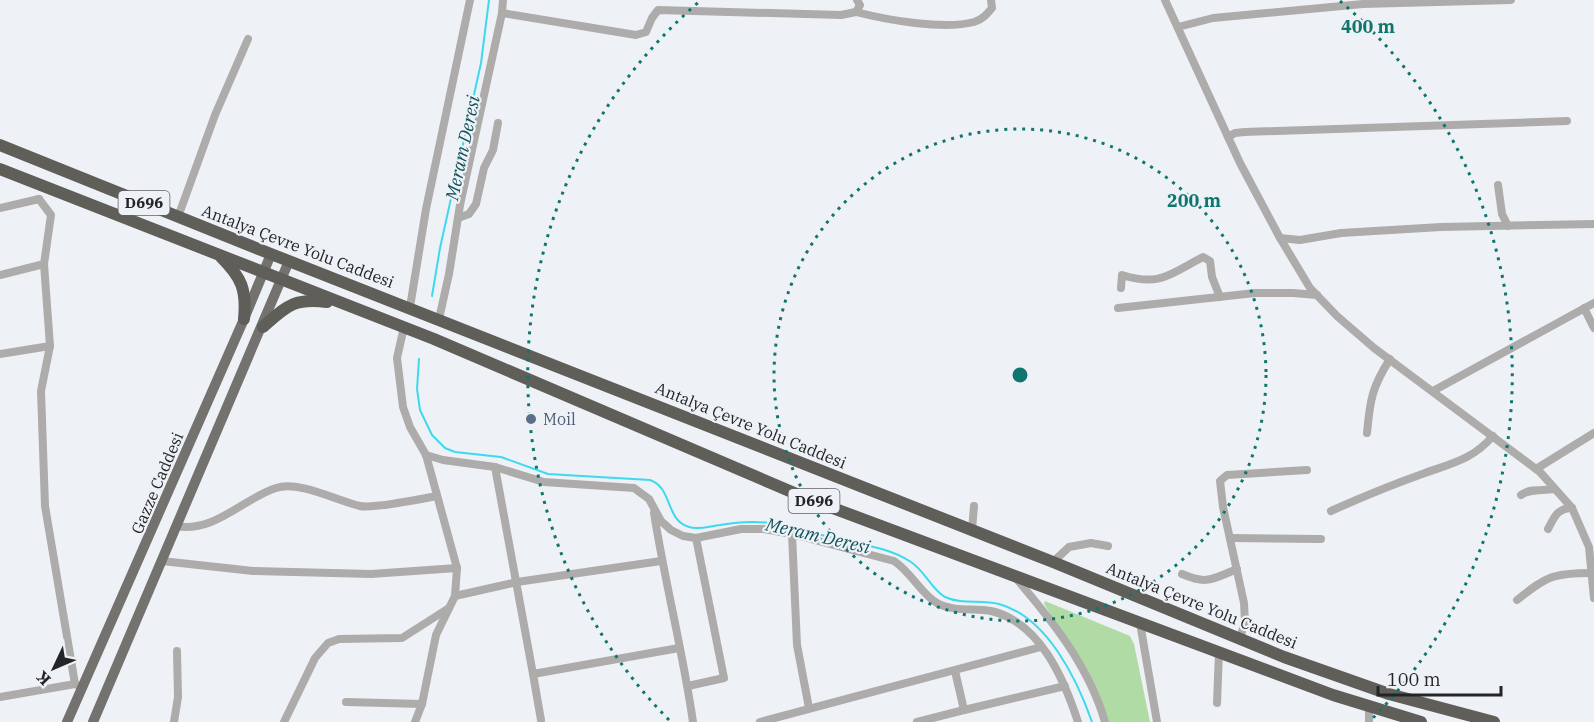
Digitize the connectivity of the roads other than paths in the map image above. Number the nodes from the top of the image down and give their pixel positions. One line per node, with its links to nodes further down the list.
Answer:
1 (470, 0): 38 (street)
2 (503, 0): 9 (street)
3 (857, 0): 8 (street)
4 (991, 0): 8 (street)
5 (1165, 0): 10 (street)
6 (1511, 0): 7 (street)
7 (1363, 2): 10 (street)
8 (856, 12): 9 (street)
9 (502, 13): 22 (street)
10 (1178, 27): 14 (street)
11 (248, 39): 21 (street)
12 (1567, 121): 14 (street)
13 (498, 123): 22 (street)
14 (1228, 137): 25 (street)
15 (0, 145): 21 (highway, Antalya Çevre Yolu Caddesi / D696)
16 (0, 169): 18 (highway, D696)
17 (1498, 184): 24 (street)
18 (44, 187): 19 (street); 26 (highway, D696)
19 (39, 199): 20 (street); 29 (street)
20 (0, 208)
21 (178, 217): 27 (highway, Antalya Çevre Yolu Caddesi / D696)
22 (458, 218): 42 (street)
23 (1594, 224): 24 (street)
24 (1508, 226): 25 (street)
25 (1280, 238): 34 (street)
26 (218, 254): 30 (highway, D696); 41 (highway)
27 (271, 254): 28 (highway, Antalya Çevre Yolu Caddesi / D696); 30 (main road, Gazze Caddesi)
28 (289, 261): 32 (main road); 38 (highway, Antalya Çevre Yolu Caddesi / D696)
29 (44, 264): 31 (street); 46 (street)
30 (263, 272): 32 (highway, D696); 41 (main road, Gazze Caddesi)
31 (0, 275)
32 (282, 280): 37 (highway, D696); 43 (main road)
33 (1121, 288): 35 (street)
34 (1317, 296): 35 (street); 48 (street)
35 (1220, 297): 39 (street)
36 (1594, 303): 40 (street)
37 (345, 304): 43 (highway); 44 (highway, D696)
38 (410, 307): 42 (highway, Antalya Çevre Yolu Caddesi / D696)
39 (1118, 308)
40 (1584, 308): 45 (street); 49 (street)
41 (244, 319): 93 (main road, Gazze Caddesi)
42 (439, 319): 66 (highway, Antalya Çevre Yolu Caddesi / D696)
43 (262, 327): 64 (main road)
44 (404, 327): 53 (street); 79 (highway, D696)
45 (1594, 328)
46 (50, 346): 47 (street); 93 (street)
47 (0, 354)
48 (1390, 359): 49 (street); 50 (street)
49 (1433, 391): 52 (street)
50 (1367, 433)
51 (1594, 433): 55 (street)
52 (1493, 436): 55 (street); 63 (street)
53 (426, 455): 54 (street); 59 (street)
54 (495, 467): 62 (street); 80 (street)
55 (1536, 469): 57 (street)
56 (1307, 470): 69 (street)
57 (1554, 489): 58 (street); 61 (street)
58 (1521, 495)
59 (437, 496): 64 (street); 75 (street)
60 (974, 506): 66 (street)
61 (1572, 508): 65 (street); 77 (street)
62 (653, 509): 68 (street); 73 (street)
63 (1331, 511)
64 (176, 526): 72 (main road)
65 (1548, 529)
66 (972, 530): 74 (highway, Antalya Çevre Yolu Caddesi / D696)
67 (792, 534): 68 (street); 87 (street); 101 (street)
68 (696, 538): 94 (street)
69 (1230, 538): 70 (street); 76 (street)
70 (1321, 539)
71 (1108, 546): 74 (street)
72 (162, 561): 75 (street); 105 (main road)
73 (661, 561): 80 (street); 88 (street)
74 (1053, 562): 86 (highway, Antalya Çevre Yolu Caddesi / D696)
75 (457, 568): 81 (street)
76 (1237, 570): 78 (street); 86 (street)
77 (1592, 573): 82 (street); 83 (street)
78 (1182, 574)
79 (1013, 575): 85 (highway, D696); 113 (street)
80 (517, 582): 81 (street); 92 (street)
81 (455, 596): 84 (street)
82 (1594, 598)
83 (1517, 600)
84 (450, 608): 99 (street); 107 (street)
85 (1140, 623): 90 (highway, D696); 114 (street)
86 (1240, 638): 117 (highway, Antalya Çevre Yolu Caddesi / D696)
87 (1041, 647): 91 (street); 95 (street)
88 (679, 648): 92 (street); 94 (street)
89 (177, 651): 106 (street)
90 (1219, 652): 98 (street); 100 (highway, D696)
91 (955, 671): 101 (street); 102 (street)
92 (533, 674): 103 (street)
93 (78, 686): 96 (street); 104 (main road, Gazze Caddesi)
94 (688, 686): 109 (street)
95 (1065, 686): 102 (street); 112 (street)
96 (0, 697)
97 (346, 702): 99 (street)
98 (1217, 703)
99 (422, 704): 108 (street)
100 (1369, 706): 115 (street); 116 (highway, D696)
101 (809, 708): 110 (street)
102 (964, 710): 111 (street)
103 (541, 720)
104 (68, 722)
105 (93, 722)
106 (174, 722)
107 (284, 722)
108 (416, 722)
109 (693, 722)
110 (760, 722)
111 (917, 722)
112 (1078, 722)
113 (1105, 722)
114 (1157, 722)
115 (1369, 722)
116 (1421, 722)
117 (1494, 722)

